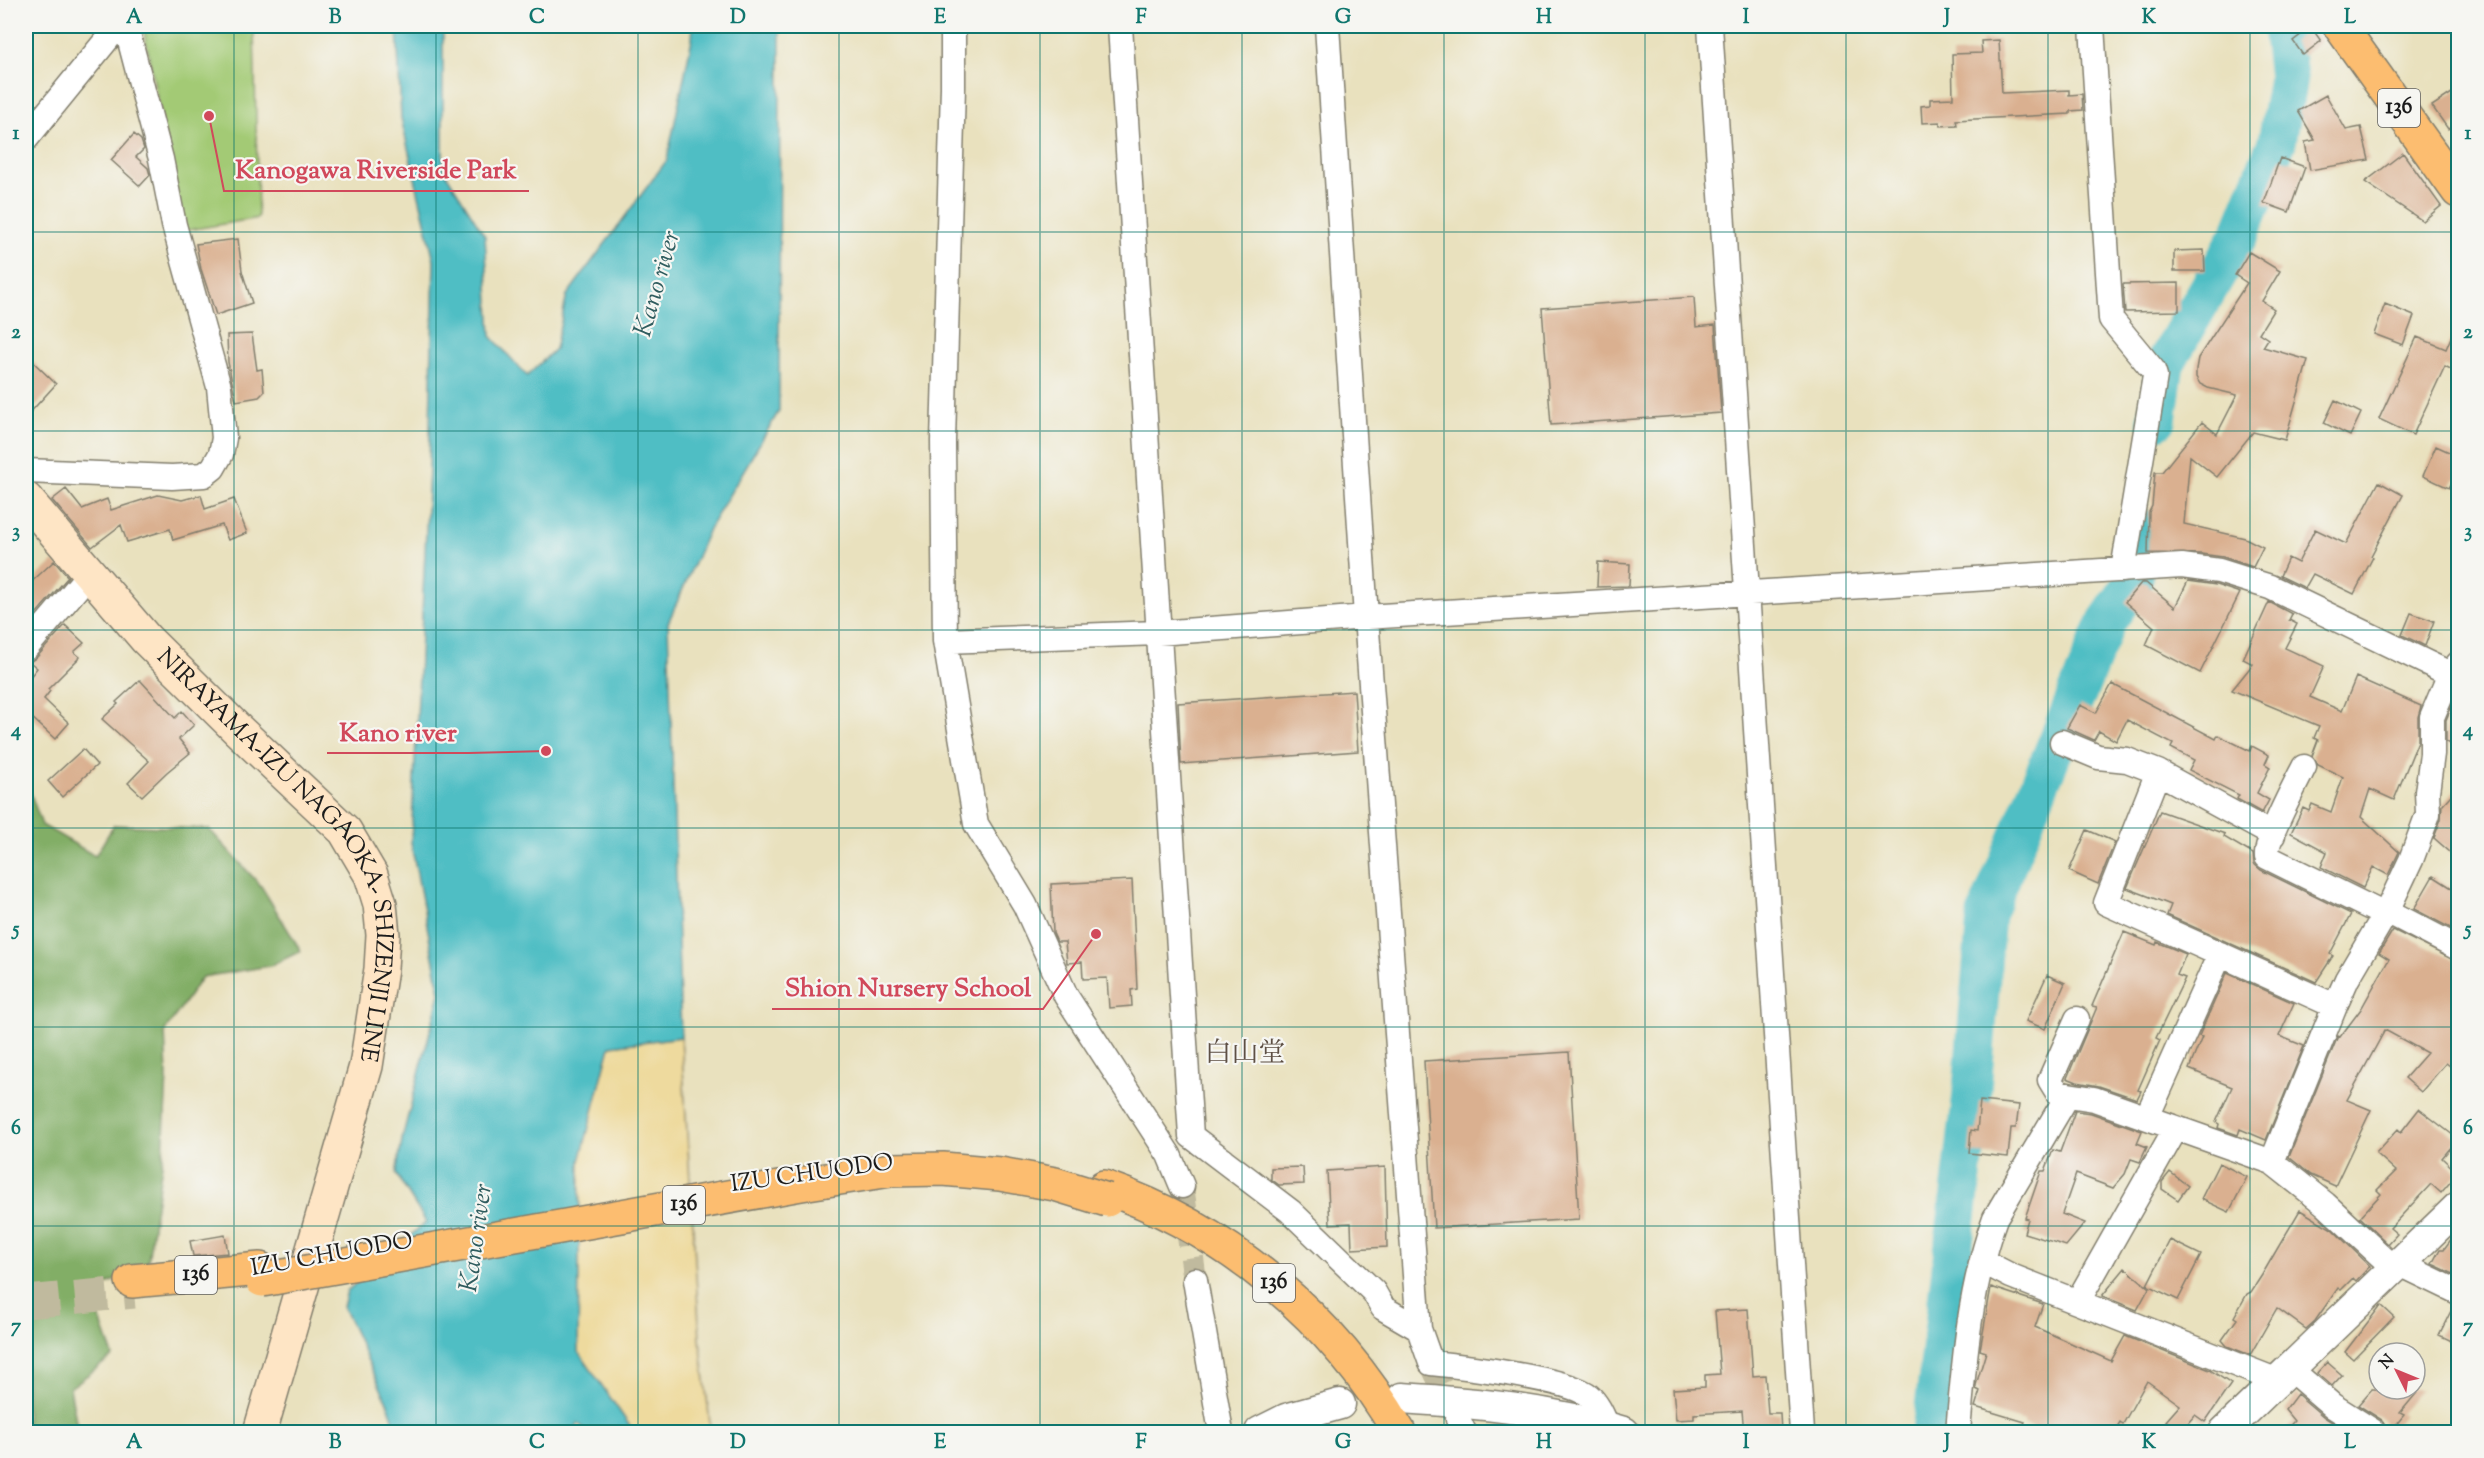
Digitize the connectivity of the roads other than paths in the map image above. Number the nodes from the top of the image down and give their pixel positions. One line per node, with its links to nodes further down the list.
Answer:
1 (118, 26): 9 (street)
2 (126, 26): 11 (street)
3 (953, 26): 18 (street)
4 (1120, 26): 17 (street)
5 (1328, 26): 16 (street)
6 (1710, 26): 15 (street)
7 (2092, 26): 13 (street)
8 (2340, 26): 10 (highway, 136)
9 (26, 139)
10 (2458, 191)
11 (26, 471)
12 (26, 499): 14 (main road, NIRAYAMA-IZU NAGAOKA- SHIZENJI LINE)
13 (2123, 570): 15 (street); 20 (street)
14 (89, 574): 19 (street); 48 (main road, NIRAYAMA-IZU NAGAOKA- SHIZENJI LINE)
15 (1746, 593): 16 (street); 53 (street)
16 (1365, 617): 17 (street); 43 (street)
17 (1158, 633): 18 (street); 43 (street)
18 (945, 641): 34 (street)
19 (26, 648)
20 (2454, 669): 25 (street)
21 (2062, 742): 23 (street)
22 (2304, 767): 24 (street)
23 (2158, 772): 24 (street); 27 (street)
24 (2273, 835): 25 (street)
25 (2386, 913): 26 (street); 28 (street)
26 (2458, 948)
27 (2220, 954): 28 (street); 31 (street)
28 (2335, 1006): 33 (street)
29 (2077, 1019): 30 (street)
30 (2068, 1095): 31 (street); 37 (street)
31 (2147, 1117): 32 (street)
32 (2176, 1128): 33 (street); 42 (street)
33 (2272, 1162): 38 (street)
34 (1182, 1186)
35 (1105, 1193): 40 (highway, IZU CHUODO / 136); 51 (highway, IZU CHUODO / 136); 52 (highway, IZU CHUODO / 136)
36 (2458, 1208): 38 (street)
37 (1982, 1261): 42 (street); 54 (street)
38 (2397, 1266): 41 (street); 44 (street)
39 (1195, 1280): 49 (street)
40 (133, 1286)
41 (2458, 1292)
42 (2078, 1301): 44 (street)
43 (1419, 1329): 47 (street)
44 (2284, 1375): 55 (street); 56 (street)
45 (1402, 1398): 47 (street)
46 (1340, 1404): 50 (street)
47 (1616, 1430)
48 (260, 1432)
49 (1221, 1432)
50 (1260, 1432)
51 (1384, 1432)
52 (1398, 1432)
53 (1802, 1432)
54 (1958, 1432)
55 (2224, 1432)
56 (2374, 1432)

